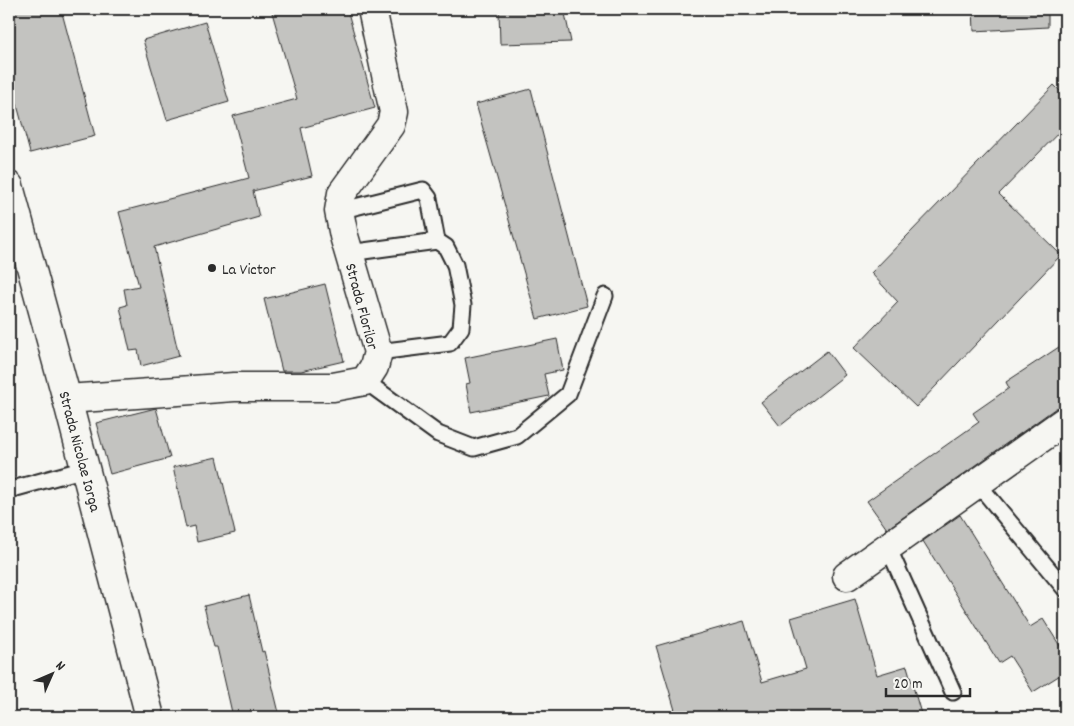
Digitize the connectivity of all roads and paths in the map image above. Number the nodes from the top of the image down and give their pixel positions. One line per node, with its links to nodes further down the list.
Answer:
1 (372, 9): 3 (street)
2 (9, 186): 9 (street, Strada Nicolae Iorga)
3 (339, 211): 4 (lane); 5 (street, Strada Florilor)
4 (437, 240): 5 (lane); 7 (lane)
5 (349, 252): 7 (street, Strada Florilor)
6 (605, 296): 8 (lane)
7 (378, 352): 8 (street, Strada Florilor)
8 (366, 381): 9 (street)
9 (67, 399): 11 (street, Strada Nicolae Iorga)
10 (1065, 421): 12 (street)
11 (85, 469): 13 (lane); 18 (street, Strada Nicolae Iorga)
12 (978, 484): 14 (street); 16 (lane)
13 (9, 490)
14 (888, 547): 15 (street); 17 (lane)
15 (847, 576)
16 (1065, 589)
17 (953, 692)
18 (150, 717)

